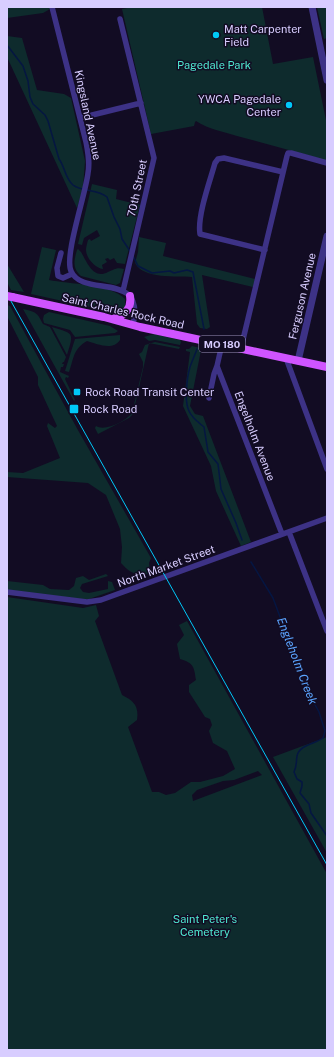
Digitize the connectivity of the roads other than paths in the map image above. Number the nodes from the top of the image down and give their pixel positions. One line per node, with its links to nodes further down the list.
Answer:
1 (52, 7): 6 (street, Kingsland Avenue)
2 (312, 7): 4 (street)
3 (120, 19): 5 (street, 70th Street)
4 (327, 80)
5 (141, 104): 6 (street); 13 (street, 70th Street)
6 (80, 118): 12 (street, Kingsland Avenue)
7 (327, 163): 8 (street)
8 (283, 172): 10 (street); 10 (street)
9 (327, 236): 20 (street, Ferguson Avenue)
10 (264, 250): 18 (street)
11 (61, 253): 12 (street)
12 (72, 274): 13 (street)
13 (126, 294): 15 (main road); 16 (street)
14 (7, 296): 15 (main road, Saint Charles Rock Road / MO 180)
15 (113, 320): 16 (main road, Saint Charles Rock Road / MO 180)
16 (134, 325): 17 (main road, Saint Charles Rock Road / MO 180)
17 (222, 344): 18 (main road, Saint Charles Rock Road / MO 180); 21 (street)
18 (241, 348): 19 (main road, Saint Charles Rock Road / MO 180)
19 (286, 358): 20 (main road, Saint Charles Rock Road / MO 180); 24 (street)
20 (298, 361): 22 (main road, Saint Charles Rock Road / MO 180)
21 (217, 366): 23 (street); 27 (street, Engelholm Avenue)
22 (327, 367)
23 (209, 398)
24 (327, 469)
25 (327, 518): 26 (street, North Market Street)
26 (290, 532): 27 (street, North Market Street); 29 (street)
27 (282, 534): 28 (street, North Market Street)
28 (7, 592)
29 (327, 631)

